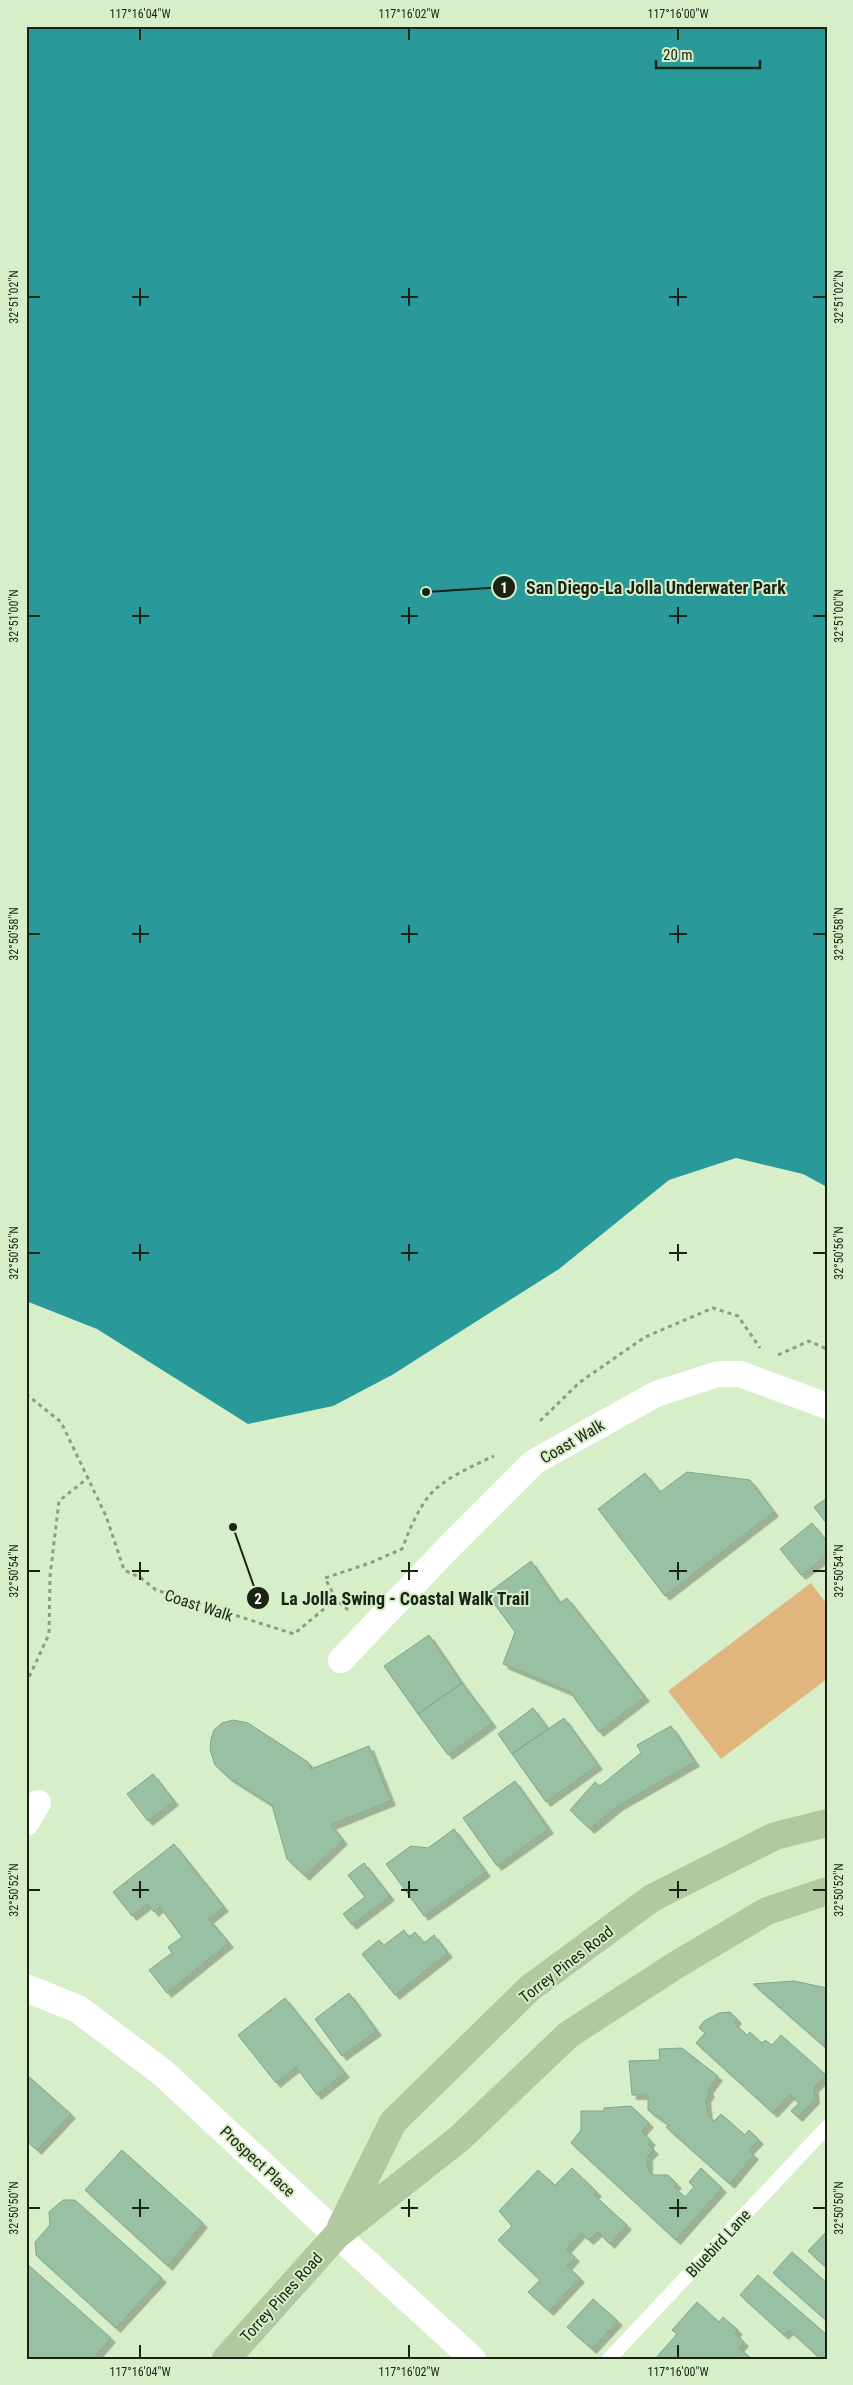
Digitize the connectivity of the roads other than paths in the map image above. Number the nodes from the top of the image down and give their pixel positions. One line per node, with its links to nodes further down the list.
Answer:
1 (827, 1406): 2 (street, Coast Walk)
2 (341, 1660)
3 (827, 1823): 7 (main road, Torrey Pines Road)
4 (827, 1891): 7 (main road, Torrey Pines Road)
5 (26, 1988): 7 (main road, Prospect Place)
6 (827, 2127): 10 (lane, Bluebird Lane)
7 (337, 2235): 8 (main road, Torrey Pines Road); 9 (street, Prospect Place)
8 (226, 2359)
9 (473, 2359)
10 (609, 2359)

